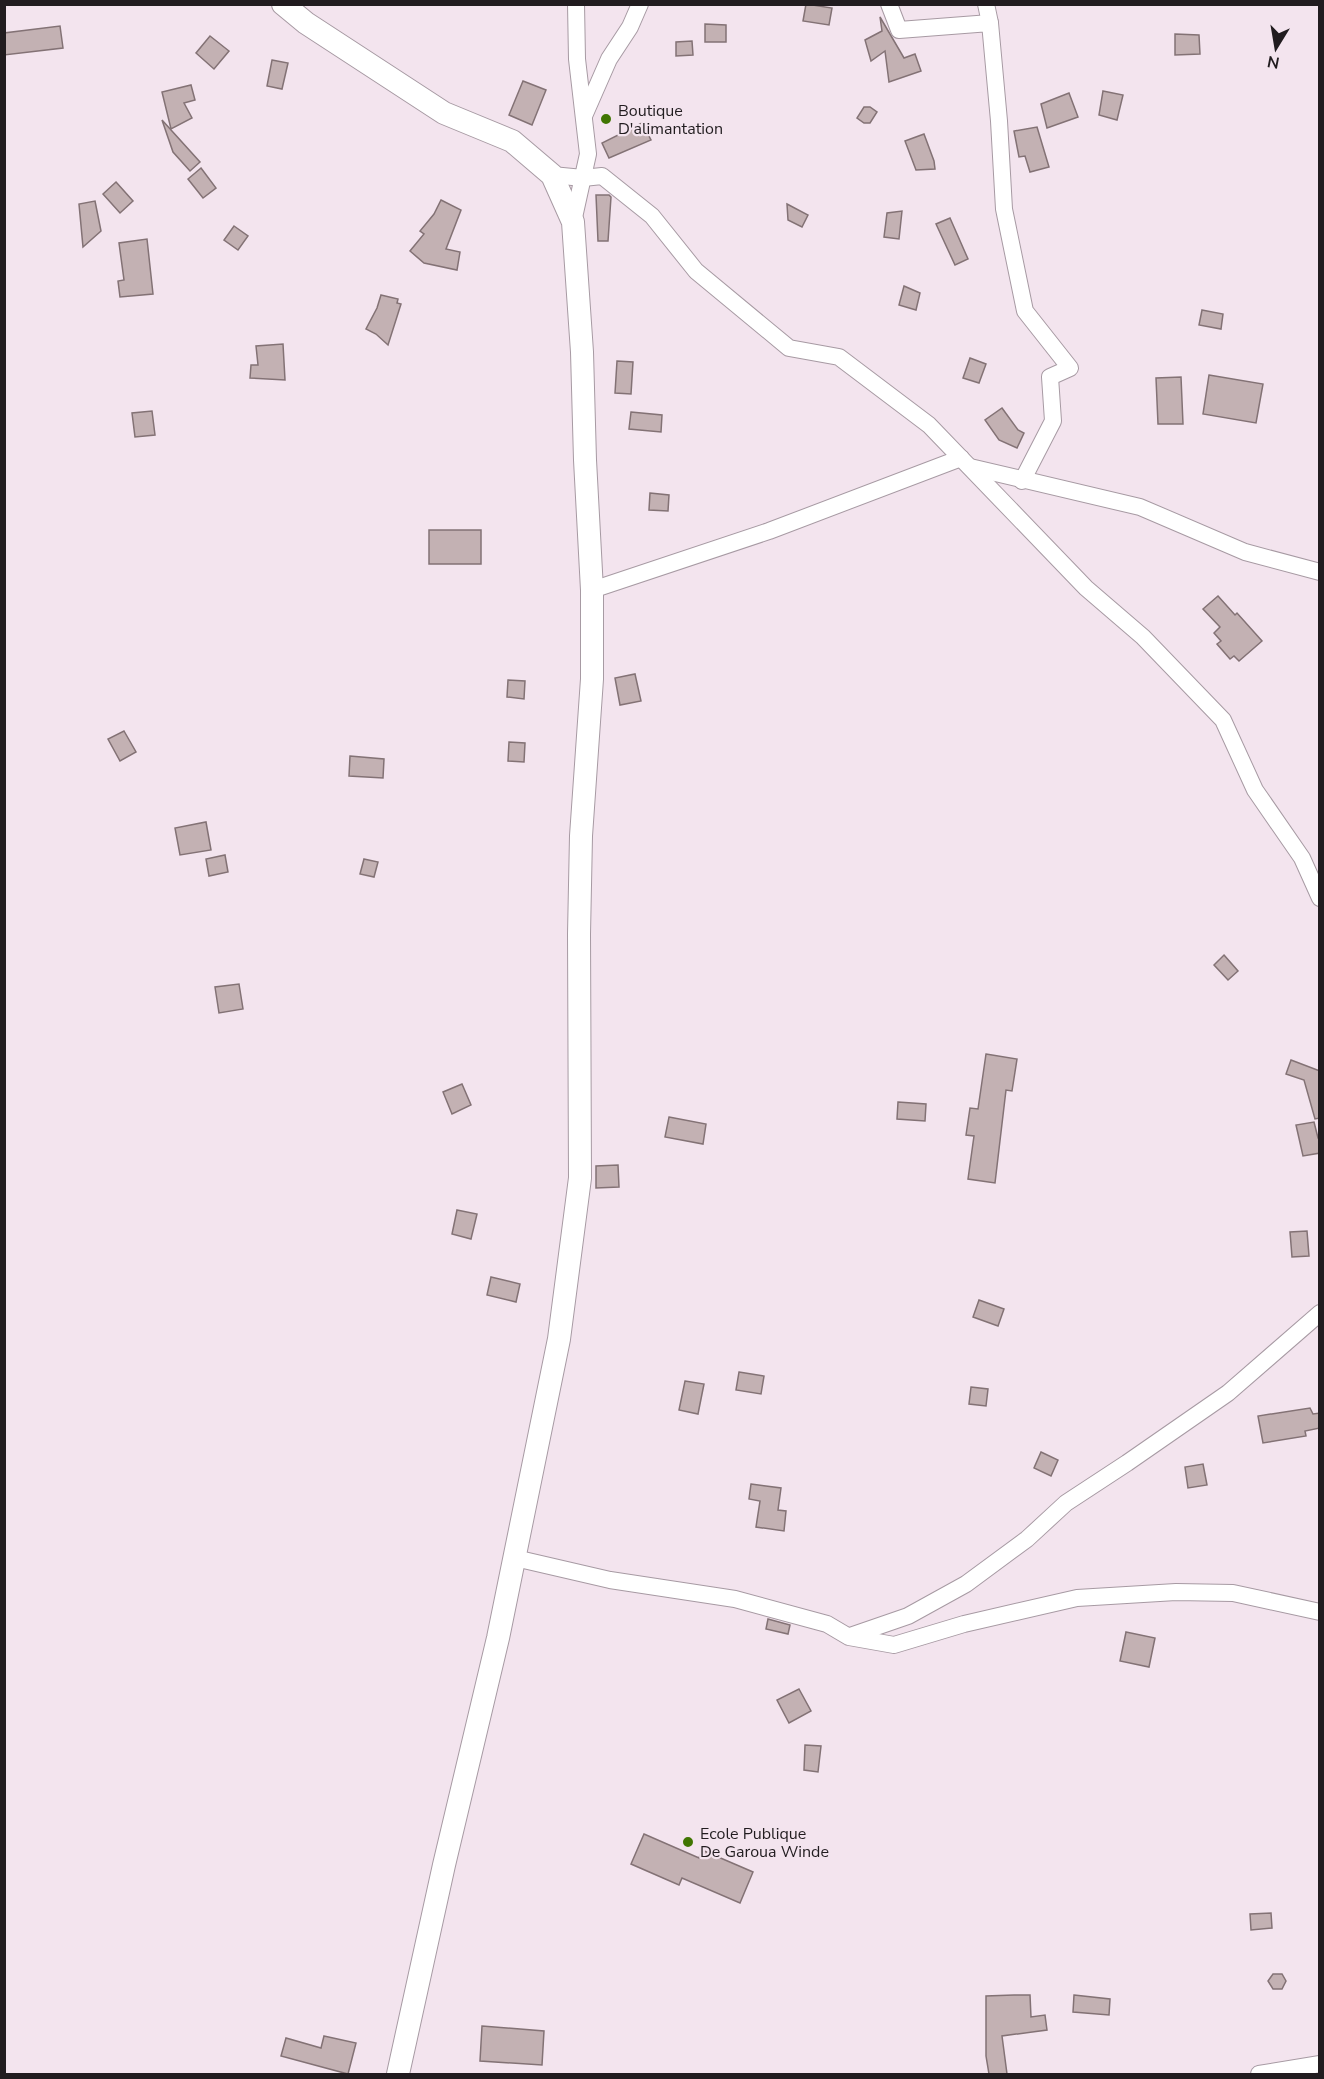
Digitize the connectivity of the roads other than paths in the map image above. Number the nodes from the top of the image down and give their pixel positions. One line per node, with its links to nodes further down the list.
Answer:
1 (284, 4): 8 (street)
2 (576, 4): 7 (street)
3 (640, 4): 7 (street)
4 (889, 4): 6 (street)
5 (986, 4): 6 (street)
6 (990, 23): 12 (street)
7 (584, 117): 9 (street)
8 (552, 176): 9 (street); 10 (street)
9 (583, 178): 10 (street); 11 (street)
10 (573, 222): 14 (street)
11 (965, 462): 12 (street); 14 (street); 15 (street)
12 (1022, 480): 13 (street)
13 (1320, 572)
14 (592, 590): 17 (street)
15 (1320, 898)
16 (1320, 1313): 19 (street)
17 (515, 1558): 19 (street); 21 (street)
18 (1320, 1612): 19 (street)
19 (849, 1636)
20 (1320, 2064): 22 (street)
21 (398, 2074)
22 (1259, 2074)

